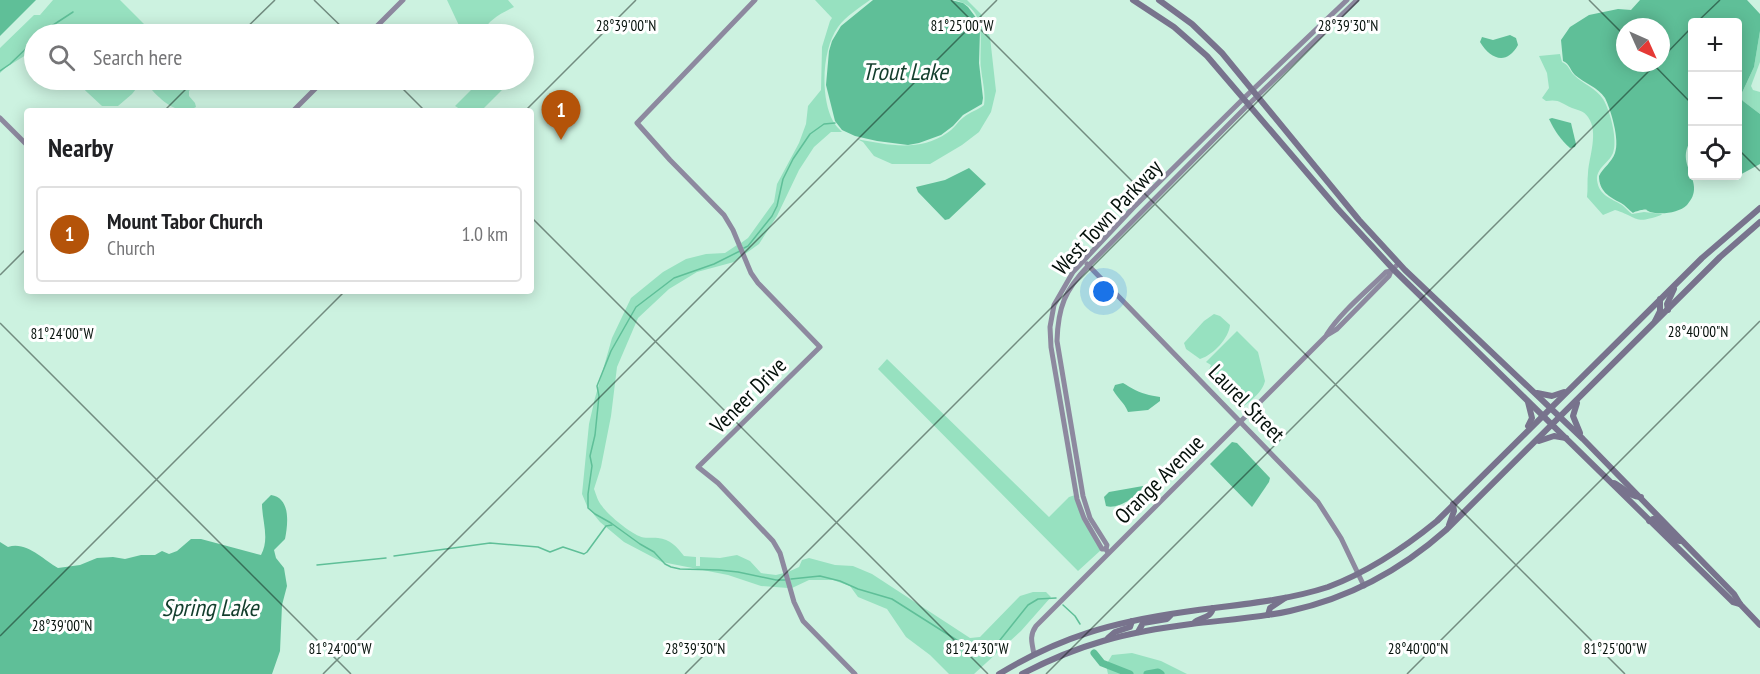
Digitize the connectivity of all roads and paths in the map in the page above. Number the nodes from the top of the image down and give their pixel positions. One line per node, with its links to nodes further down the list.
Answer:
1 (403, 0): 7 (street)
2 (755, 0): 69 (street, Veneer Drive)
3 (1133, 0): 11 (main road)
4 (1159, 0): 9 (main road)
5 (1347, 0): 9 (street, West Town Parkway)
6 (1358, 0): 10 (street, West Town Parkway)
7 (379, 24)
8 (314, 90): 13 (street)
9 (1253, 90): 10 (main road); 11 (street, West Town Parkway)
10 (1258, 96): 12 (street, West Town Parkway); 17 (main road)
11 (1244, 98): 12 (main road); 22 (street, West Town Parkway)
12 (1249, 104): 16 (main road); 24 (street, West Town Parkway)
13 (296, 108)
14 (0, 118): 15 (street)
15 (24, 142)
16 (1309, 174): 17 (main road); 18 (main road)
17 (1327, 182): 19 (main road)
18 (1319, 186): 19 (main road); 25 (main road)
19 (1338, 195): 23 (main road)
20 (1760, 208): 26 (main road)
21 (1760, 222): 28 (main road)
22 (1083, 260): 24 (street, Laurel Street); 51 (street, West Town Parkway)
23 (1399, 263): 25 (street, Orange Avenue); 31 (main road)
24 (1088, 266): 39 (street, Laurel Street); 51 (street, West Town Parkway)
25 (1392, 270): 30 (main road); 39 (street, Orange Avenue)
26 (1679, 281): 27 (main road); 28 (main road)
27 (1660, 299): 29 (main road); 32 (main road)
28 (1668, 310): 29 (main road)
29 (1654, 325): 35 (main road)
30 (1453, 326): 31 (main road); 34 (main road)
31 (1475, 335): 33 (main road)
32 (1568, 391): 33 (main road); 36 (main road)
33 (1534, 392): 36 (main road)
34 (1527, 399): 37 (main road); 43 (main road)
35 (1578, 399): 38 (main road); 42 (main road)
36 (1551, 408): 37 (main road); 38 (main road)
37 (1544, 415): 40 (main road); 43 (main road)
38 (1560, 417): 40 (main road); 42 (main road)
39 (1241, 421): 51 (street, Orange Avenue); 53 (street, Laurel Street)
40 (1553, 424): 41 (main road); 44 (main road)
41 (1566, 438): 44 (main road); 45 (main road)
42 (1583, 439): 46 (main road)
43 (1517, 441): 47 (main road)
44 (1533, 444): 49 (main road)
45 (1608, 480): 46 (main road); 48 (main road)
46 (1641, 497): 50 (main road)
47 (1453, 504): 49 (main road); 53 (main road)
48 (1649, 520): 50 (main road); 52 (main road)
49 (1446, 530): 56 (main road)
50 (1684, 542): 54 (main road)
51 (1107, 551): 68 (street, Orange Avenue)
52 (1684, 554): 54 (main road); 55 (main road)
53 (1358, 574): 56 (street, Laurel Street); 58 (main road)
54 (1717, 576): 57 (main road)
55 (1714, 583): 57 (main road); 59 (main road)
56 (1364, 586): 62 (main road)
57 (1734, 594): 59 (main road)
58 (1286, 597): 60 (main road); 62 (main road)
59 (1740, 604): 65 (main road)
60 (1213, 608): 61 (main road); 64 (main road)
61 (1173, 614): 63 (main road); 66 (main road)
62 (1268, 615): 64 (main road)
63 (1132, 621): 67 (main road); 68 (main road)
64 (1192, 624): 66 (main road)
65 (1760, 625)
66 (1138, 632): 67 (main road)
67 (1107, 639): 71 (main road)
68 (1034, 654): 70 (main road); 71 (main road)
69 (855, 674)
70 (999, 674)
71 (1022, 674)

